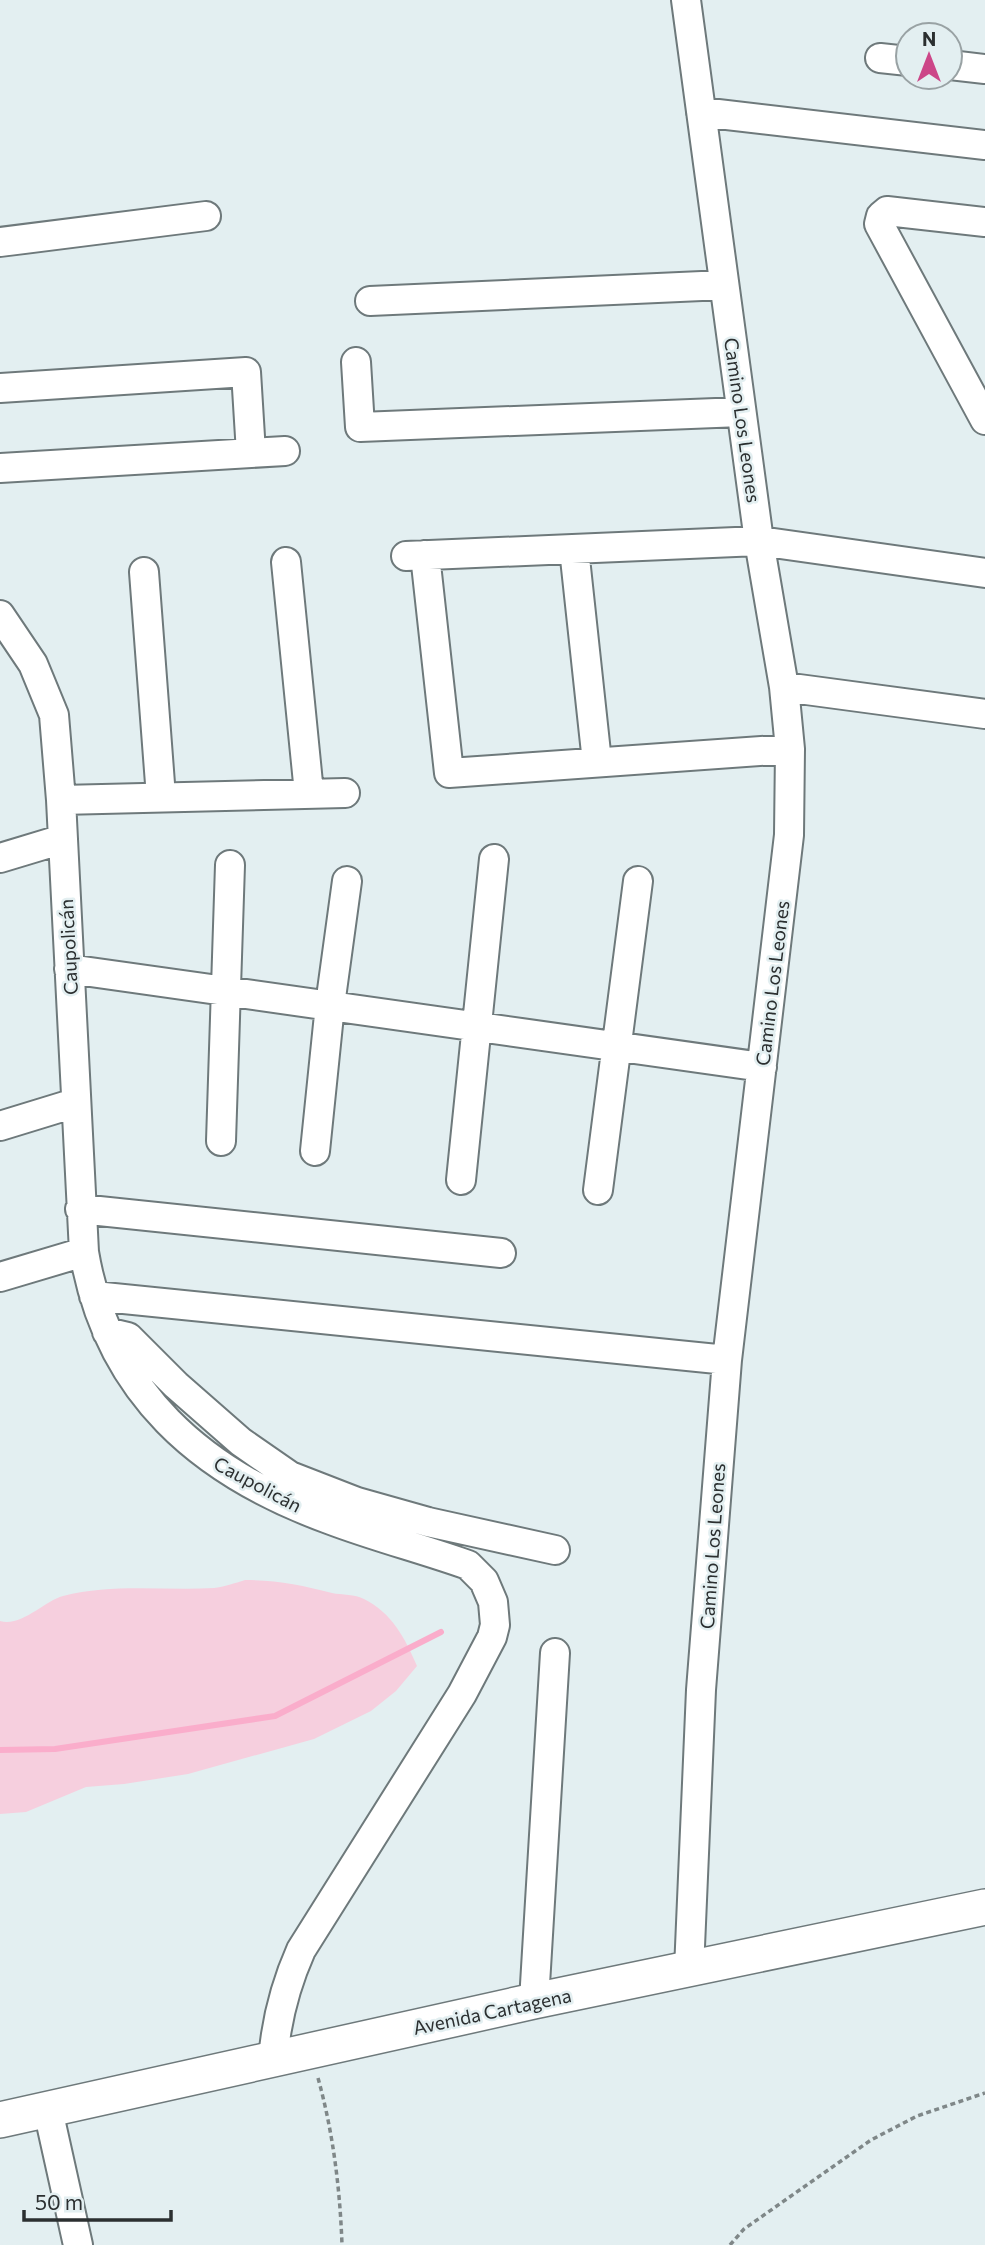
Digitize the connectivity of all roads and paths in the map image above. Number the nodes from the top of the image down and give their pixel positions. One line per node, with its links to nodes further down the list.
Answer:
1 (686, 0): 6 (street, Camino Los Leones)
2 (880, 58): 3 (street)
3 (894, 60)
4 (964, 67): 5 (street)
5 (985, 69)
6 (701, 112): 7 (street); 11 (street, Camino Los Leones)
7 (985, 145)
8 (206, 216): 10 (street)
9 (985, 222): 16 (street)
10 (0, 242)
11 (724, 285): 12 (street); 15 (street, Camino Los Leones)
12 (370, 301)
13 (356, 362): 15 (street)
14 (0, 388): 18 (street)
15 (741, 412): 20 (street, Camino Los Leones)
16 (985, 420)
17 (285, 451): 18 (street)
18 (251, 453): 19 (street)
19 (0, 468)
20 (759, 541): 21 (street); 24 (street); 26 (street, Camino Los Leones)
21 (575, 549): 29 (street); 29 (street)
22 (286, 562): 30 (street)
23 (144, 572): 32 (street)
24 (985, 573)
25 (0, 615): 33 (street, Caupolicán)
26 (785, 687): 27 (street); 28 (street, Camino Los Leones)
27 (985, 714)
28 (790, 749): 29 (street); 45 (street, Camino Los Leones)
29 (597, 762)
30 (309, 793): 31 (street); 32 (street)
31 (345, 793)
32 (161, 797): 33 (street)
33 (61, 800): 34 (street, Caupolicán)
34 (63, 839): 35 (street); 40 (street, Caupolicán)
35 (0, 858)
36 (494, 859): 43 (street)
37 (230, 865): 41 (street)
38 (347, 881): 42 (street)
39 (638, 881): 44 (street)
40 (69, 969): 41 (street); 46 (street, Caupolicán)
41 (227, 990): 42 (street); 48 (street)
42 (330, 1005): 43 (street); 49 (street)
43 (477, 1026): 44 (street); 50 (street)
44 (617, 1046): 45 (street); 51 (street)
45 (762, 1067): 58 (street, Camino Los Leones)
46 (75, 1103): 47 (street); 52 (street, Caupolicán)
47 (0, 1126)
48 (221, 1141)
49 (314, 1151)
50 (461, 1180)
51 (598, 1190)
52 (80, 1209): 53 (street, Caupolicán); 54 (street)
53 (84, 1252): 55 (street); 56 (street, Caupolicán)
54 (501, 1253)
55 (0, 1278)
56 (94, 1296): 57 (street, Caupolicán); 58 (street)
57 (107, 1332): 59 (street); 65 (street, Caupolicán)
58 (727, 1360): 62 (street, Camino Los Leones)
59 (555, 1550)
60 (555, 1653): 63 (street)
61 (985, 1907): 62 (main road, Avenida Cartagena)
62 (689, 1970): 63 (main road, Avenida Cartagena)
63 (534, 2001): 64 (main road, Avenida Cartagena)
64 (311, 2052): 65 (main road, Avenida Cartagena); 70 (path)
65 (273, 2060): 67 (main road, Avenida Cartagena)
66 (985, 2093): 71 (path)
67 (48, 2110): 68 (main road, Avenida Cartagena); 69 (street)
68 (0, 2120)
69 (78, 2245)
70 (342, 2245)
71 (730, 2245)

